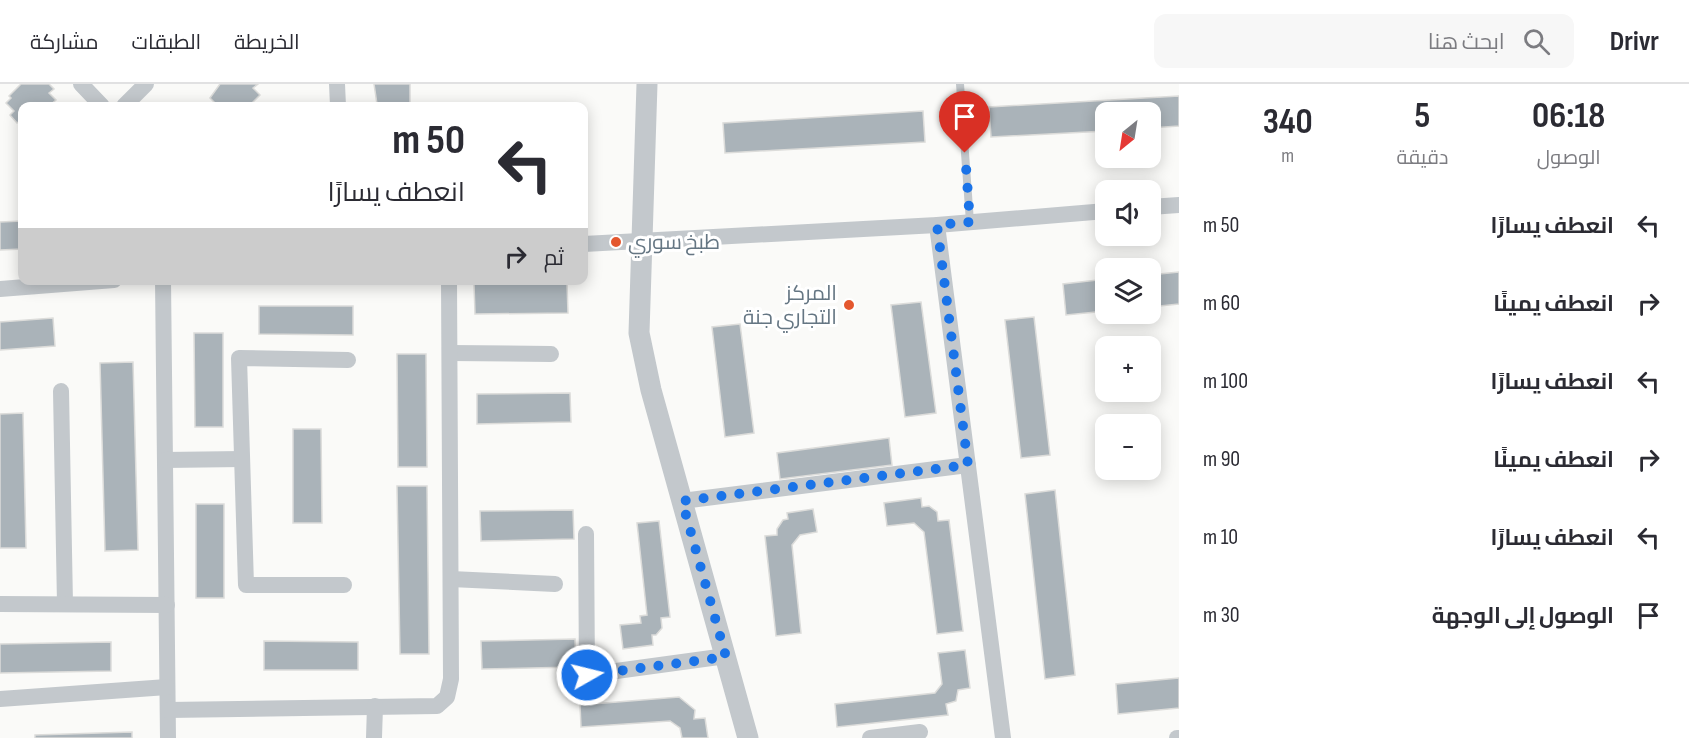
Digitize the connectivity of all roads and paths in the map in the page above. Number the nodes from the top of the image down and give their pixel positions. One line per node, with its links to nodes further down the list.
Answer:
1 (81, 84): 6 (street)
2 (146, 84): 7 (street)
3 (338, 84): 8 (street)
4 (647, 84): 14 (street)
5 (960, 84): 12 (lane)
6 (98, 102)
7 (128, 102)
8 (338, 102)
9 (1179, 205): 10 (street)
10 (1161, 206)
11 (1095, 212): 12 (street)
12 (970, 222): 13 (street)
13 (937, 225): 14 (street); 26 (street)
14 (640, 239): 15 (street); 27 (street)
15 (588, 244)
16 (51, 285): 19 (street)
17 (164, 285): 25 (street)
18 (449, 285): 20 (street)
19 (0, 289)
20 (450, 353): 21 (street); 29 (street)
21 (551, 354)
22 (348, 360): 24 (street)
23 (62, 391): 33 (street)
24 (242, 459): 25 (street); 31 (street)
25 (165, 460): 34 (street)
26 (968, 465): 27 (street); 45 (street)
27 (682, 501): 35 (street)
28 (586, 534): 35 (street)
29 (451, 579): 30 (street); 38 (street)
30 (555, 584)
31 (344, 585)
32 (0, 604): 33 (street)
33 (65, 604): 34 (street)
34 (167, 605): 36 (street)
35 (726, 657): 43 (street)
36 (167, 687): 37 (street); 39 (street)
37 (0, 699)
38 (375, 706): 39 (street); 42 (street)
39 (168, 710): 41 (street)
40 (920, 732): 44 (street)
41 (168, 738)
42 (374, 738)
43 (748, 738)
44 (870, 738)
45 (1003, 738)

